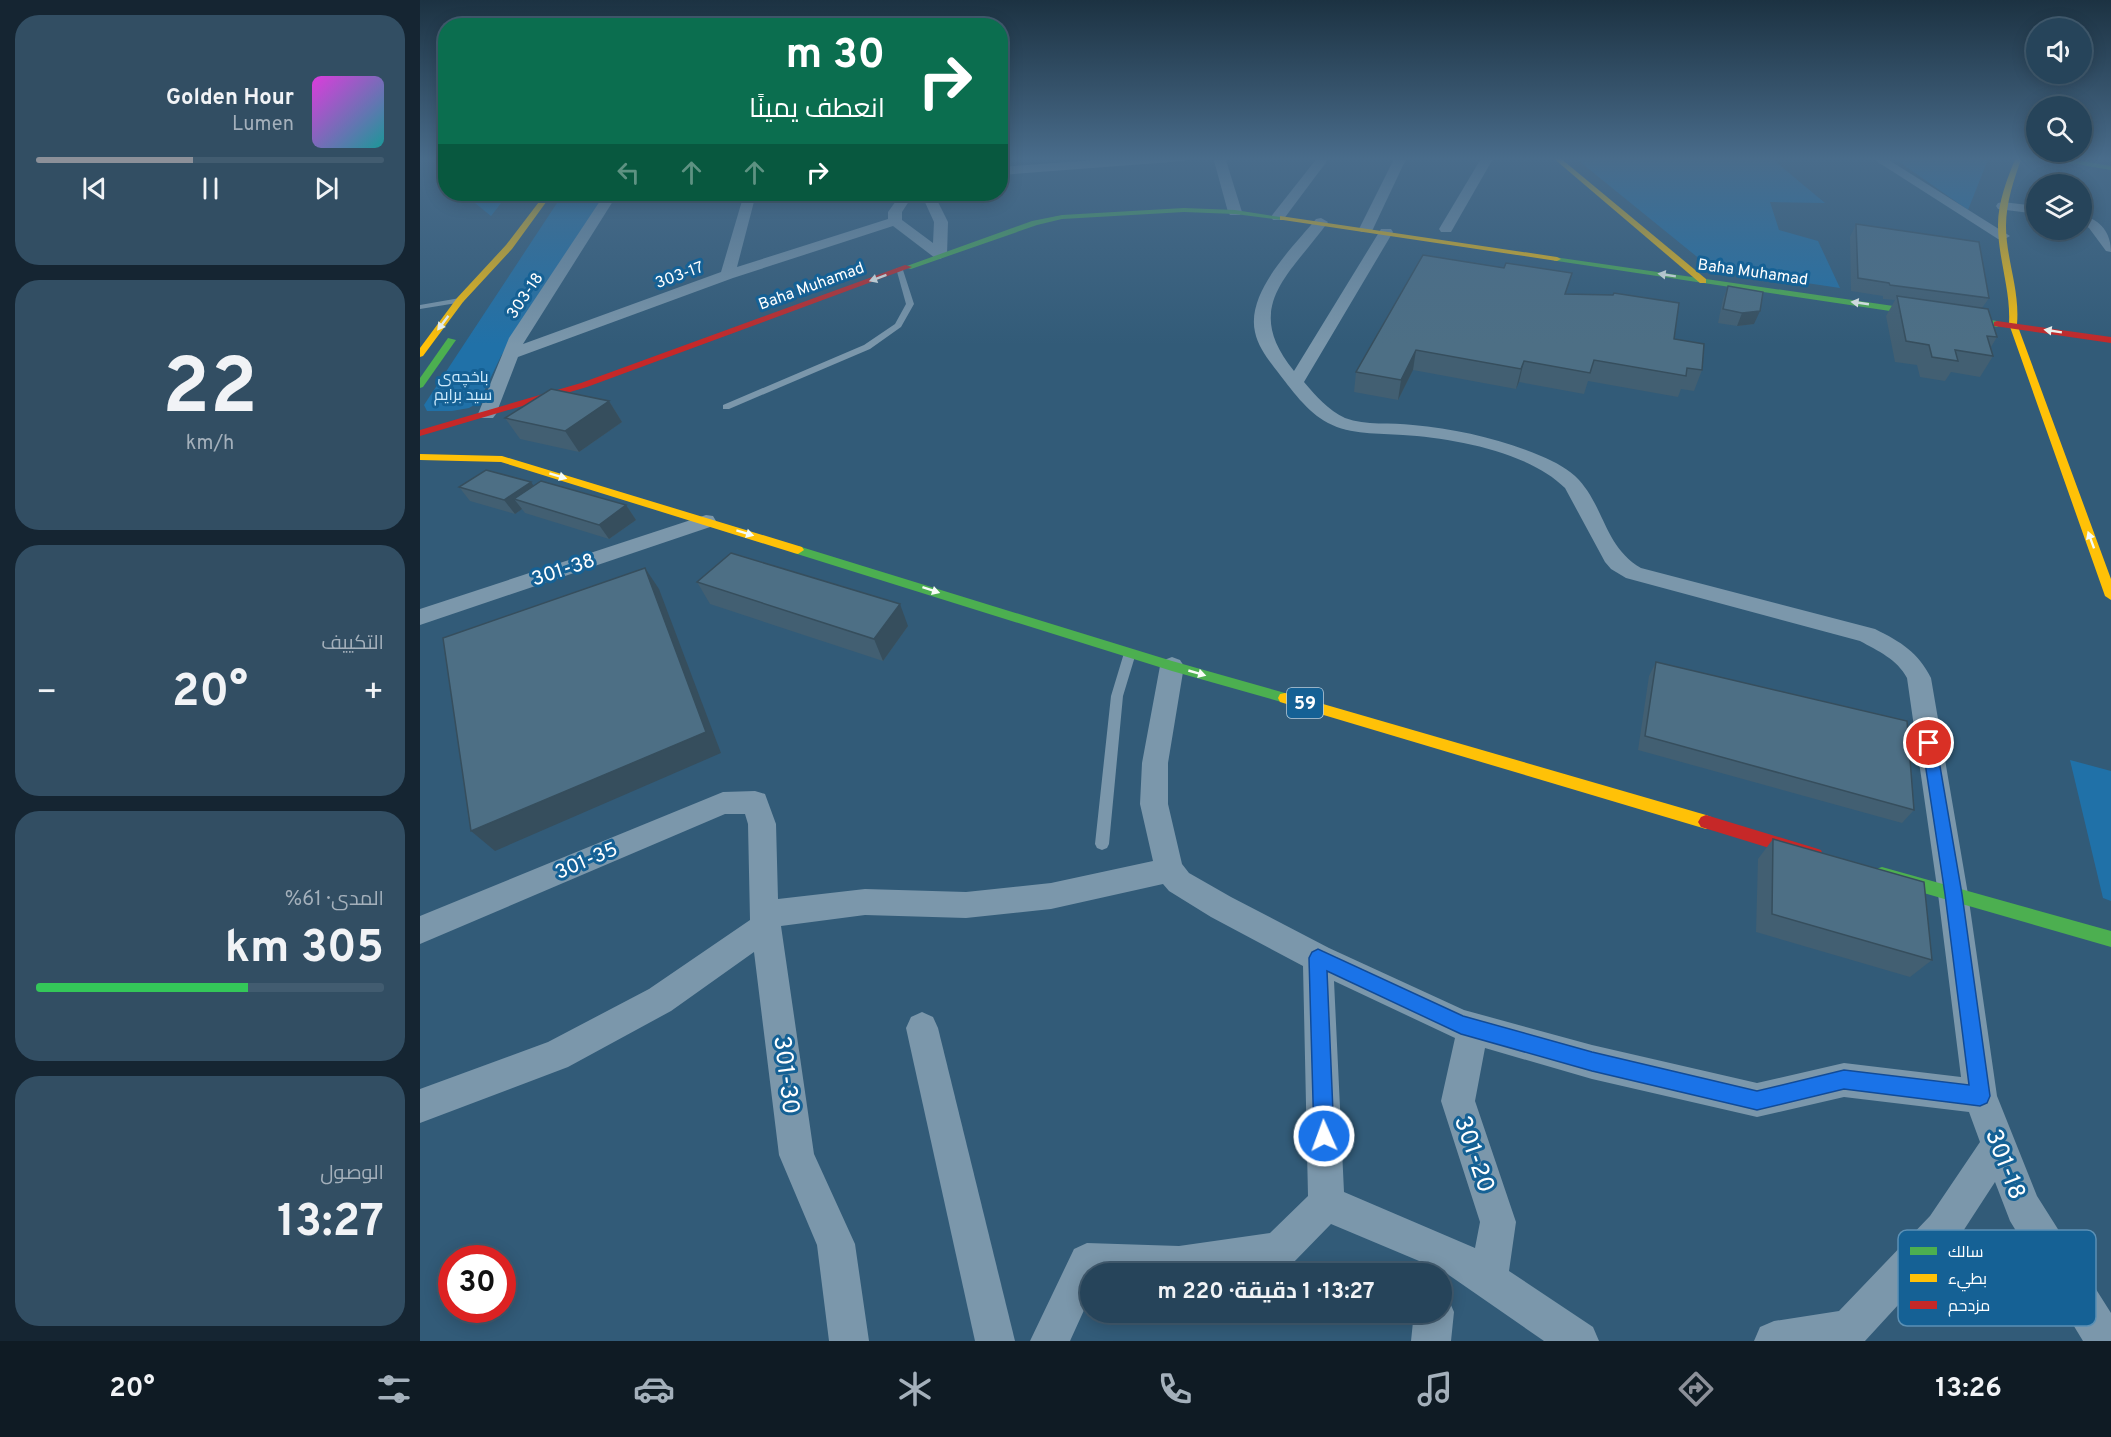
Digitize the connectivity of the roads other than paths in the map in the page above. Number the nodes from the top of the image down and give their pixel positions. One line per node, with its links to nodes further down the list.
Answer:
1 (529, 220): 24 (main road)
2 (595, 220): 30 (street, 303-18)
3 (743, 220): 22 (street)
4 (940, 220): 20 (street)
5 (1055, 220): 20 (main road, Baha Muhamad)
6 (1300, 220): 13 (main road, Baha Muhamad)
7 (1371, 220): 15 (street)
8 (1451, 220): 16 (street)
9 (1630, 220): 23 (main road)
10 (1977, 220): 18 (street)
11 (2002, 220): 18 (main road)
12 (895, 221): 20 (street); 22 (street, 303-17)
13 (1321, 222): 15 (main road, Baha Muhamad); 31 (street, 301-18)
14 (2092, 224): 19 (street)
15 (1366, 229): 17 (main road, Baha Muhamad)
16 (1446, 229)
17 (1386, 232): 23 (main road, Baha Muhamad, one-way to 17); 31 (street)
18 (2003, 236): 26 (main road)
19 (2111, 248)
20 (940, 255): 21 (main road, Baha Muhamad)
21 (899, 270): 33 (main road, Baha Muhamad, one-way to 33); 34 (lane)
22 (728, 276): 30 (street, 303-17)
23 (1703, 281): 26 (main road, Baha Muhamad, one-way to 23)
24 (466, 304): 25 (lane); 29 (main road, one-way to 29)
25 (420, 307)
26 (2013, 324): 28 (main road, Baha Muhamad, one-way to 26); 44 (main road, one-way to 26)
27 (459, 327): 32 (main road)
28 (2111, 340)
29 (420, 354)
30 (511, 354): 35 (street, 303-18)
31 (1296, 382): 53 (street, 301-18)
32 (420, 385)
33 (584, 385): 35 (main road, Baha Muhamad); 36 (main road)
34 (726, 407)
35 (488, 414): 38 (main road, Baha Muhamad)
36 (514, 421)
37 (420, 423): 38 (main road)
38 (449, 424): 39 (main road, Baha Muhamad)
39 (420, 433)
40 (500, 444): 42 (main road)
41 (420, 455): 42 (main road, 59)
42 (502, 459): 43 (main road, 59, one-way to 43)
43 (706, 521): 45 (street, 301-38); 46 (main road, 59, one-way to 46)
44 (2111, 596)
45 (420, 617)
46 (1130, 653): 47 (main road, 59); 49 (lane)
47 (1172, 666): 50 (main road, 59, one-way to 50); 51 (street)
48 (754, 802): 54 (street, 301-30); 55 (street, 301-35)
49 (1102, 844)
50 (1833, 861)
51 (1169, 870): 54 (street); 57 (street)
52 (1866, 870): 53 (main road)
53 (1953, 894): 56 (main road); 60 (street, 301-18)
54 (765, 920): 61 (street); 71 (street, 301-30)
55 (420, 930)
56 (2111, 939)
57 (1318, 958): 59 (street); 63 (street)
58 (922, 1028): 72 (street)
59 (1473, 1028): 60 (street); 68 (street, 301-20)
60 (1980, 1096): 62 (street, 301-18)
61 (420, 1106)
62 (1999, 1145): 64 (street); 65 (street, 301-18)
63 (1326, 1203): 66 (street); 73 (street)
64 (1942, 1230)
65 (2037, 1230)
66 (1440, 1262): 68 (street)
67 (1898, 1277): 76 (street)
68 (1488, 1279): 75 (street)
69 (1433, 1323): 74 (street)
70 (2096, 1325): 77 (street, 301-18)
71 (849, 1341)
72 (995, 1341)
73 (1050, 1341)
74 (1431, 1341)
75 (1579, 1341)
76 (1774, 1341)
77 (2106, 1341)

